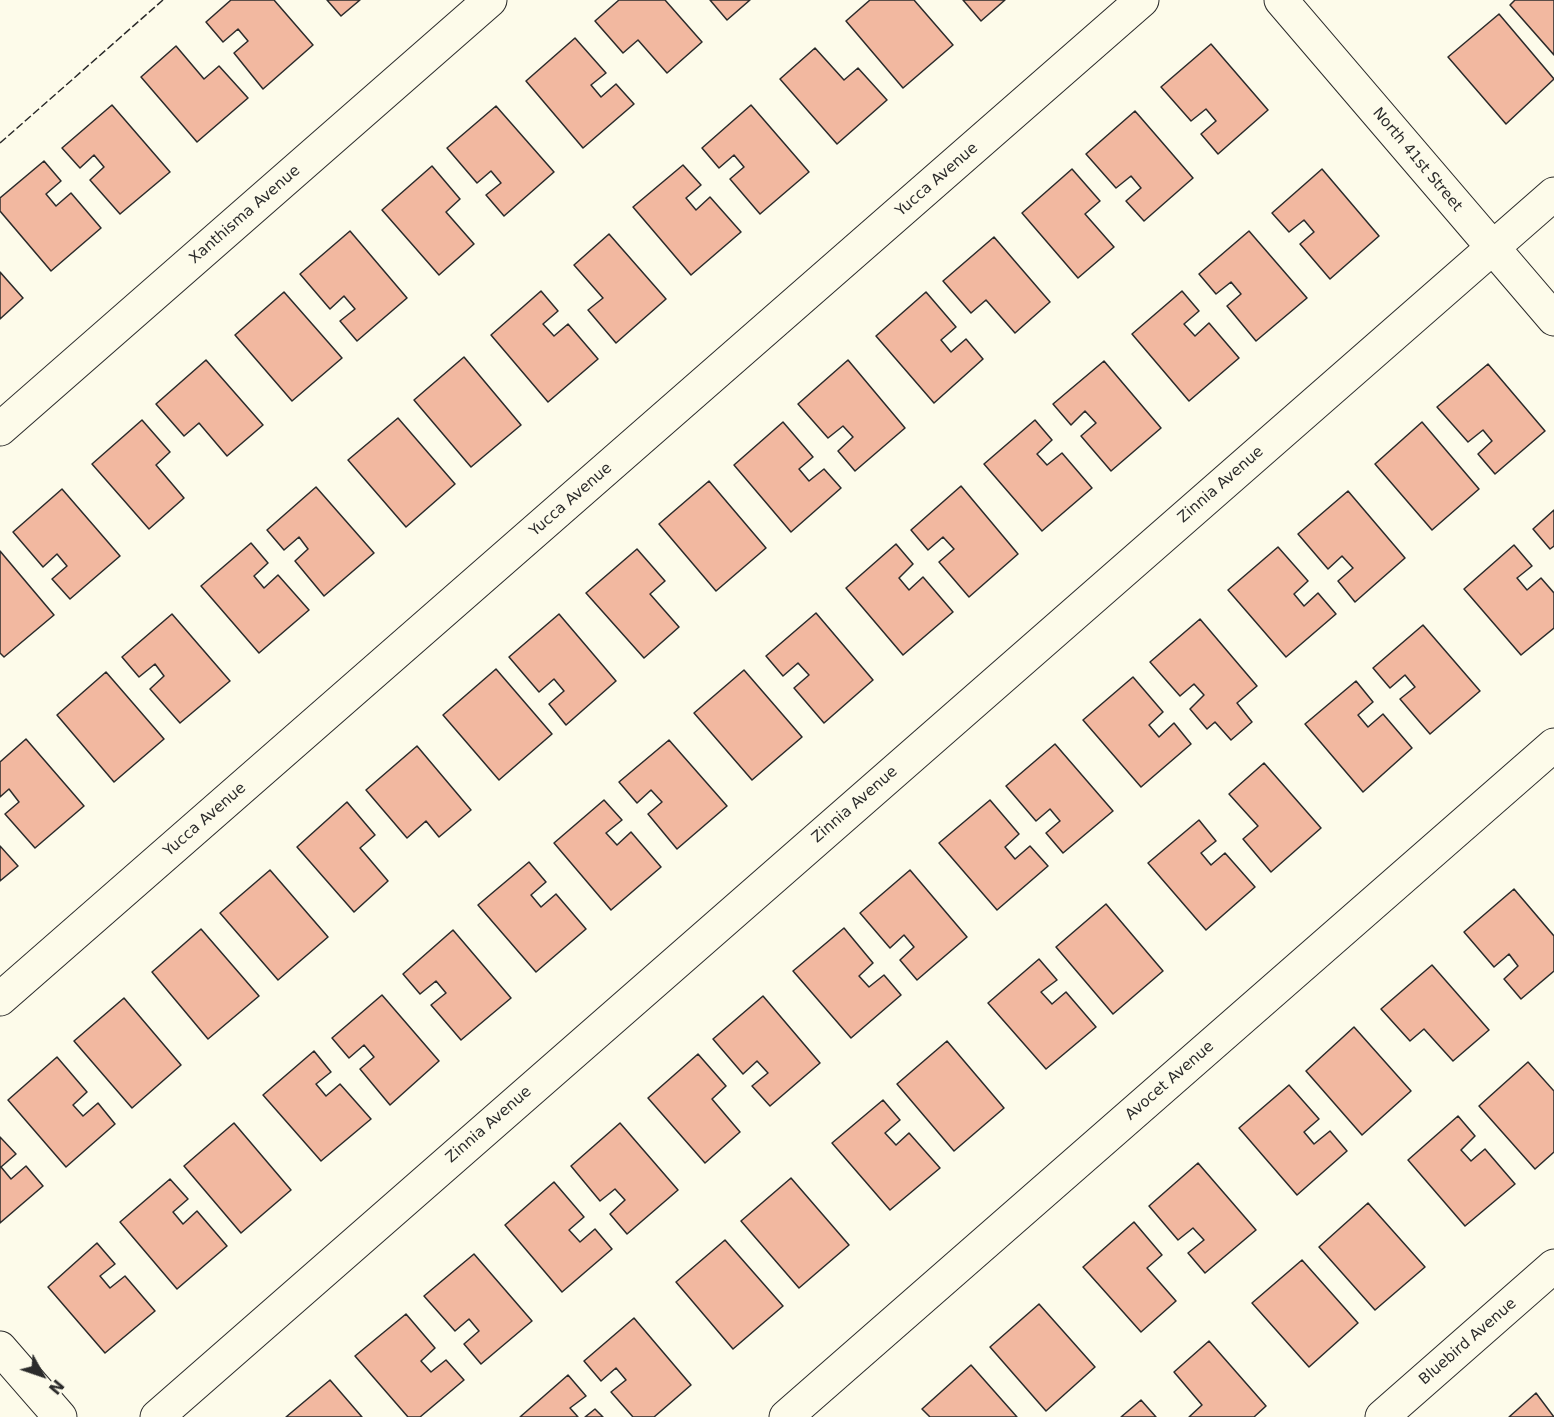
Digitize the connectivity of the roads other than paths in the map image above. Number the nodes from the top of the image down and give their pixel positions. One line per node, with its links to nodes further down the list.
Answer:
1 (490, 0): 7 (street, Xanthisma Avenue)
2 (1142, 0): 9 (street, Yucca Avenue)
3 (1281, 0): 5 (street, North 41st Street)
4 (1554, 194): 5 (street, Zinnia Avenue)
5 (1492, 248): 6 (street, North 41st Street); 13 (street, Zinnia Avenue)
6 (1554, 319)
7 (0, 429)
8 (1554, 744): 14 (street, Avocet Avenue)
9 (0, 999)
10 (1554, 1266): 15 (street, Bluebird Avenue)
11 (0, 1348): 12 (street)
12 (60, 1417)
13 (157, 1417)
14 (786, 1417)
15 (1382, 1417)

